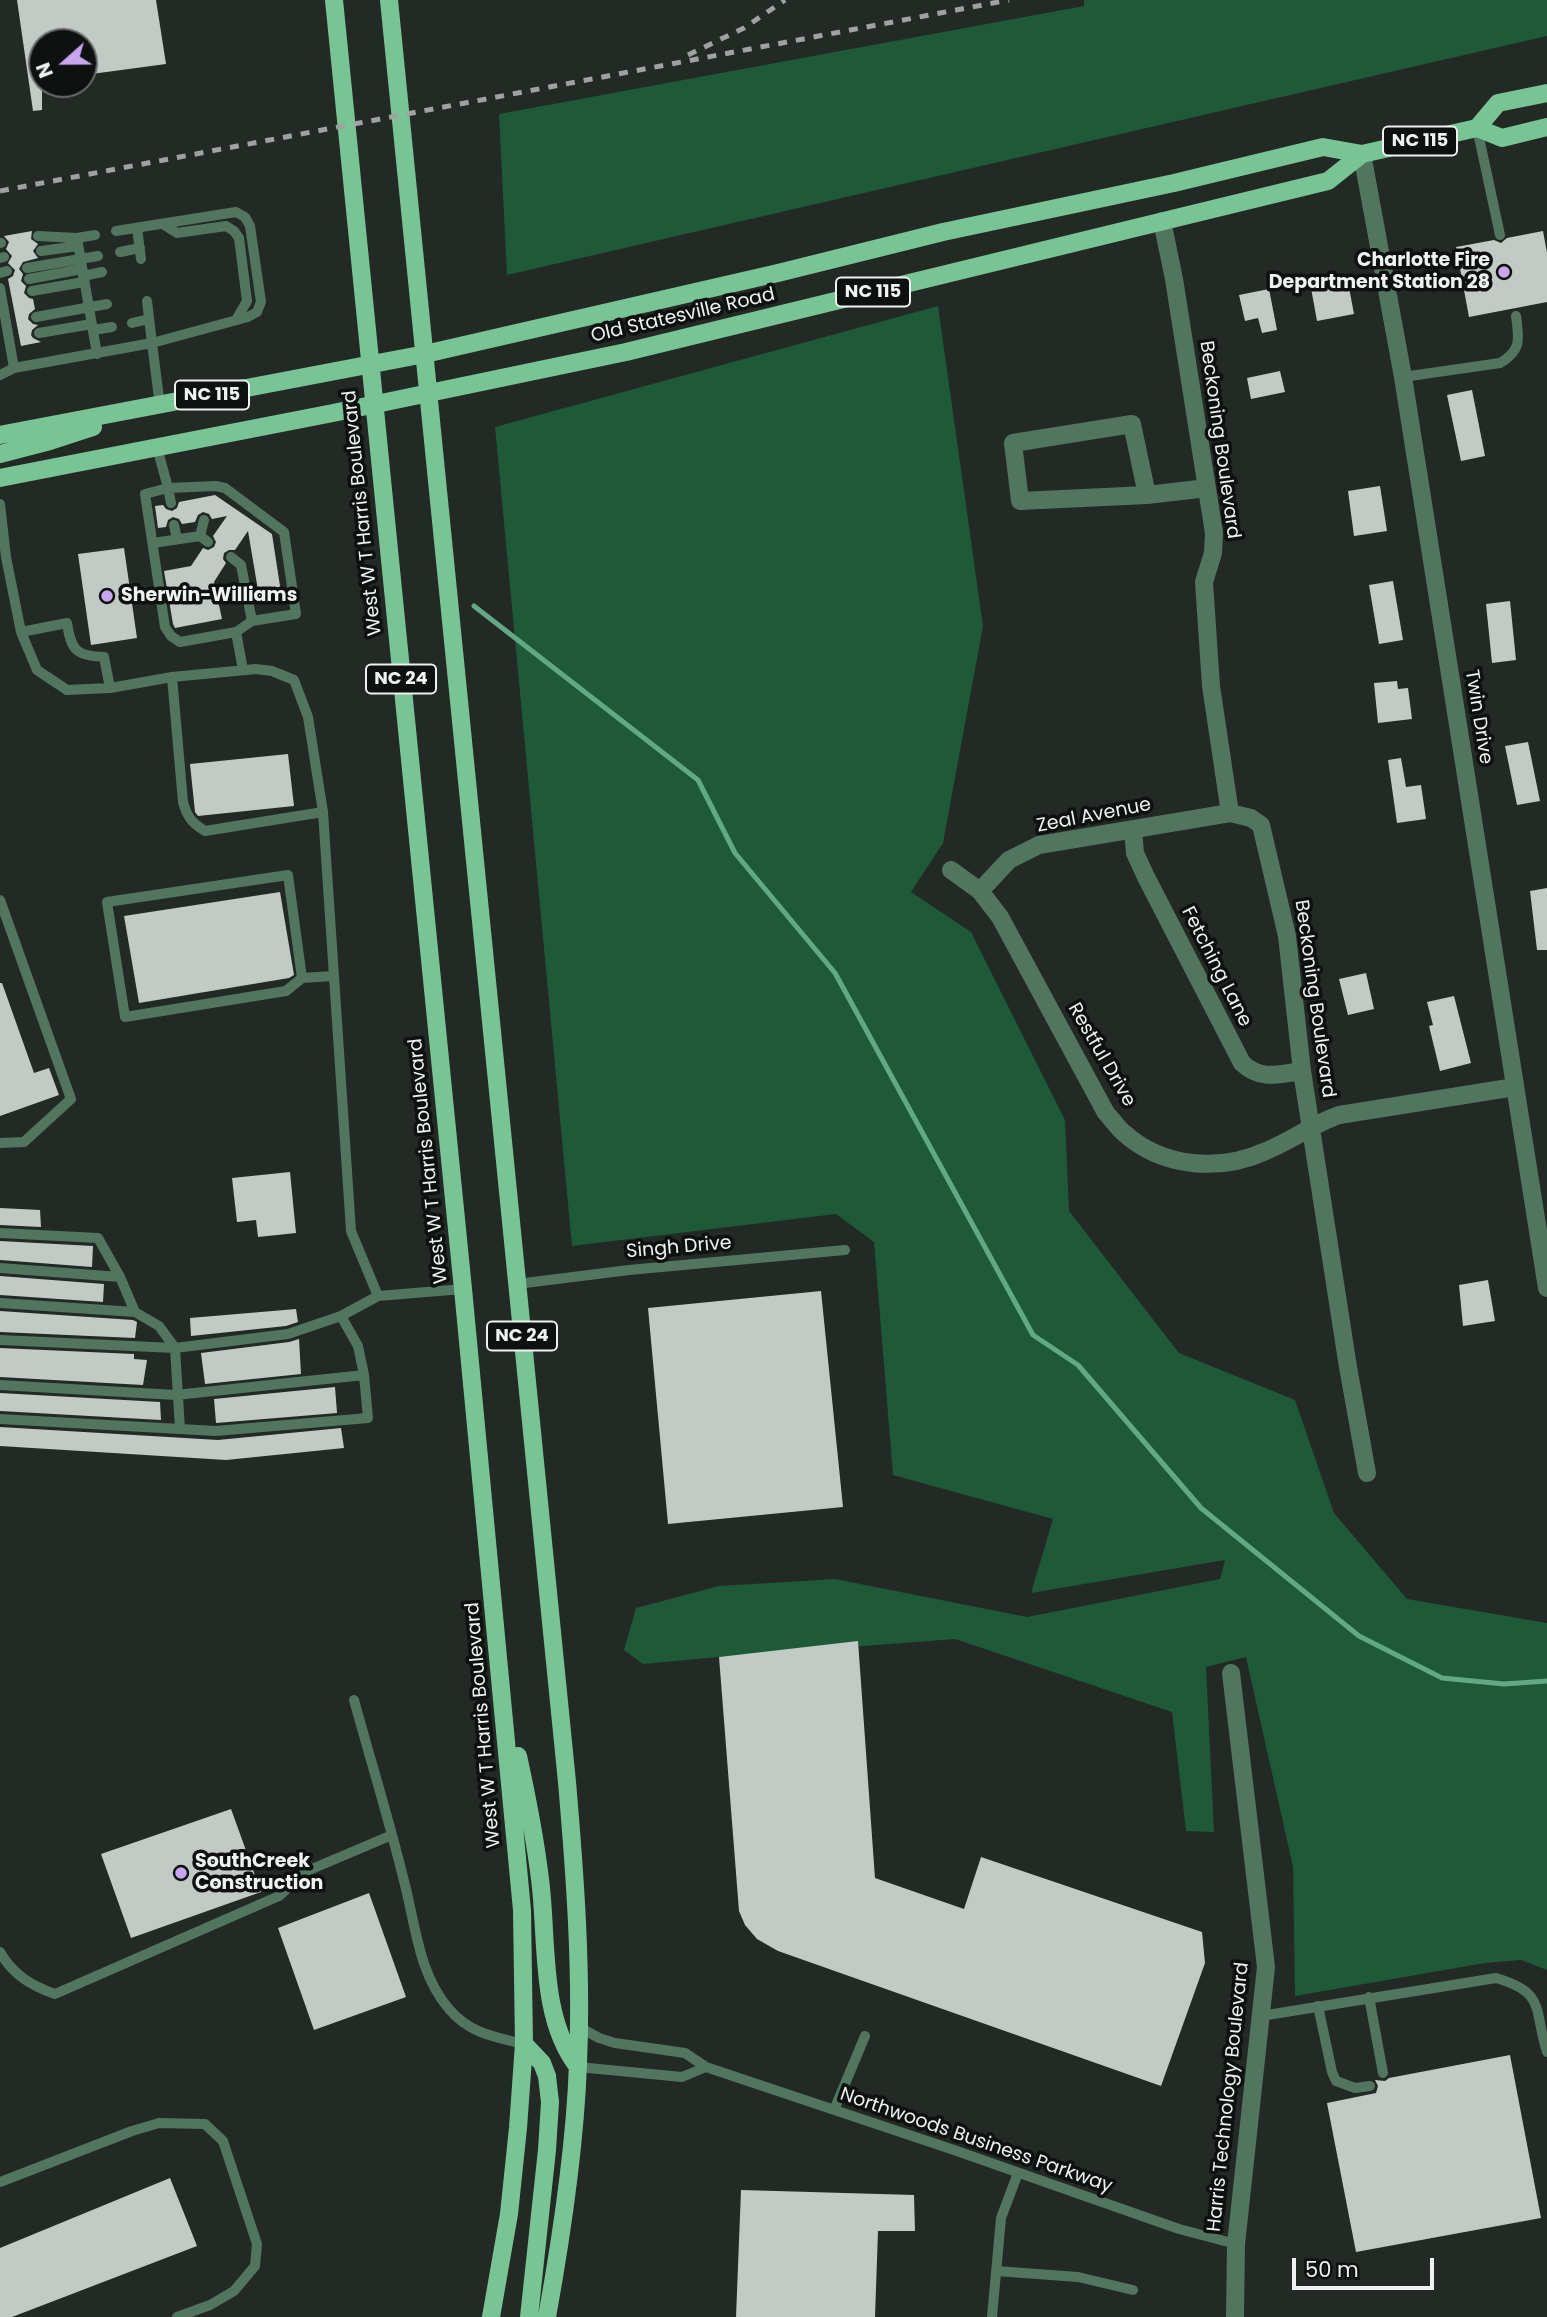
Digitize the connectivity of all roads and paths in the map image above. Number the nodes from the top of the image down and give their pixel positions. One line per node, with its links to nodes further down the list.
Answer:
1 (334, 0): 37 (main road, West W T Harris Boulevard / NC 24)
2 (389, 0): 36 (main road, NC 24)
3 (1547, 93): 5 (main road, NC 115)
4 (1547, 127): 5 (main road, Old Statesville Road / NC 115)
5 (1477, 128): 6 (main road, Old Statesville Road / NC 115); 12 (lane)
6 (1362, 154): 7 (main road, Old Statesville Road / NC 115); 36 (main road, Old Statesville Road / NC 115); 40 (street, Twin Drive)
7 (1162, 221): 41 (main road, Old Statesville Road / NC 115); 50 (street, Beckoning Boulevard)
8 (163, 224): 9 (lane); 29 (lane); 29 (lane)
9 (137, 228): 10 (lane); 16 (lane)
10 (116, 231)
11 (95, 235): 14 (lane)
12 (1500, 235)
13 (38, 236): 14 (lane)
14 (77, 242): 15 (lane); 18 (lane)
15 (41, 251)
16 (120, 252)
17 (98, 256): 18 (lane)
18 (82, 271): 19 (lane); 20 (lane); 22 (lane); 25 (lane)
19 (102, 272)
20 (28, 273)
21 (4, 284): 38 (lane)
22 (32, 291)
23 (147, 301): 28 (lane)
24 (107, 304): 25 (lane)
25 (89, 307): 27 (lane); 31 (lane)
26 (1516, 316): 40 (lane)
27 (36, 317)
28 (149, 319): 30 (lane); 34 (lane)
29 (236, 320): 34 (lane)
30 (132, 323)
31 (92, 327): 32 (lane); 33 (lane); 35 (lane)
32 (112, 327)
33 (40, 333)
34 (152, 343): 35 (lane); 43 (lane)
35 (97, 354): 38 (lane)
36 (425, 354): 37 (main road, Old Statesville Road / NC 115); 41 (main road, NC 24)
37 (370, 365): 42 (main road, West W T Harris Boulevard / NC 24); 43 (main road, Old Statesville Road / NC 115)
38 (14, 368): 39 (lane)
39 (0, 375)
40 (1403, 377): 78 (street, Twin Drive)
41 (429, 393): 42 (main road, Old Statesville Road / NC 115); 86 (main road, NC 24)
42 (373, 404): 46 (main road, Old Statesville Road / NC 115); 88 (main road, West W T Harris Boulevard / NC 24)
43 (160, 405): 44 (main road, Old Statesville Road / NC 115)
44 (128, 411): 45 (main road, Old Statesville Road / NC 115); 47 (main road)
45 (0, 435)
46 (157, 447): 48 (main road, Old Statesville Road / NC 115); 49 (lane)
47 (0, 454)
48 (0, 478)
49 (168, 488): 52 (lane); 57 (lane); 58 (lane)
50 (1207, 488): 51 (street); 70 (street, Beckoning Boulevard)
51 (1147, 495): 51 (street)
52 (171, 503)
53 (0, 504): 64 (lane)
54 (204, 520): 56 (lane)
55 (174, 525): 56 (lane)
56 (177, 539): 57 (lane)
57 (153, 543): 65 (lane)
58 (286, 546): 59 (lane); 63 (lane)
59 (274, 549)
60 (230, 557): 62 (lane)
61 (252, 557): 62 (lane)
62 (241, 565): 63 (lane)
63 (252, 621): 65 (lane)
64 (21, 632): 68 (lane); 68 (lane)
65 (236, 632): 66 (lane)
66 (243, 670): 67 (lane); 69 (lane)
67 (172, 677): 68 (lane); 69 (lane)
68 (110, 688)
69 (323, 812): 75 (lane)
70 (1230, 813): 71 (street, Zeal Avenue); 77 (street, Beckoning Boulevard)
71 (1133, 830): 73 (street, Zeal Avenue); 77 (street, Fetching Lane)
72 (951, 870): 73 (street, Restful Drive)
73 (980, 891): 79 (street, Restful Drive)
74 (0, 900): 80 (lane)
75 (333, 976): 76 (lane); 89 (lane)
76 (302, 978): 76 (lane)
77 (1302, 1071): 79 (street, Beckoning Boulevard)
78 (1515, 1087): 79 (street, Restful Drive); 82 (street, Twin Drive)
79 (1312, 1127): 100 (street, Beckoning Boulevard)
80 (0, 1143)
81 (0, 1233): 85 (lane)
82 (1544, 1246): 87 (street, Twin Drive)
83 (845, 1250): 86 (lane, Singh Drive)
84 (0, 1268): 85 (lane)
85 (120, 1277): 91 (lane)
86 (517, 1284): 109 (main road, NC 24)
87 (1547, 1288)
88 (463, 1289): 89 (lane); 102 (main road, West W T Harris Boulevard / NC 24)
89 (379, 1296): 92 (lane)
90 (0, 1303): 91 (lane)
91 (135, 1312): 94 (lane)
92 (341, 1316): 94 (lane); 95 (lane)
93 (0, 1340): 94 (lane)
94 (175, 1348): 97 (lane)
95 (364, 1375): 97 (lane); 99 (lane)
96 (0, 1385): 97 (lane)
97 (176, 1395): 99 (lane)
98 (0, 1419): 99 (lane)
99 (180, 1429)
100 (1367, 1473)
101 (1231, 1673): 108 (street, Harris Technology Boulevard)
102 (500, 1674): 111 (main road, West W T Harris Boulevard / NC 24); 113 (main road)
103 (354, 1700): 104 (lane)
104 (392, 1835): 105 (lane); 111 (lane)
105 (0, 1952)
106 (1369, 1997): 107 (lane); 112 (lane); 115 (lane)
107 (1318, 2006): 108 (lane); 116 (lane)
108 (1261, 2016): 120 (street, Harris Technology Boulevard)
109 (579, 2027): 113 (main road, NC 24); 114 (lane, Northwoods Business Parkway)
110 (865, 2036): 117 (lane)
111 (524, 2044): 124 (main road, West W T Harris Boulevard / NC 24); 125 (main road)
112 (1547, 2052)
113 (578, 2067): 114 (lane); 126 (main road, NC 24)
114 (706, 2067): 117 (lane, Northwoods Business Parkway)
115 (1383, 2073)
116 (1370, 2086)
117 (834, 2110): 118 (lane, Northwoods Business Parkway)
118 (1018, 2173): 120 (lane, Northwoods Business Parkway); 121 (lane)
119 (0, 2182): 123 (lane)
120 (1236, 2244): 128 (street, Harris Technology Boulevard)
121 (996, 2271): 122 (lane); 127 (lane)
122 (1133, 2290)
123 (177, 2317)
124 (491, 2317)
125 (529, 2317)
126 (547, 2317)
127 (992, 2317)
128 (1235, 2317)

